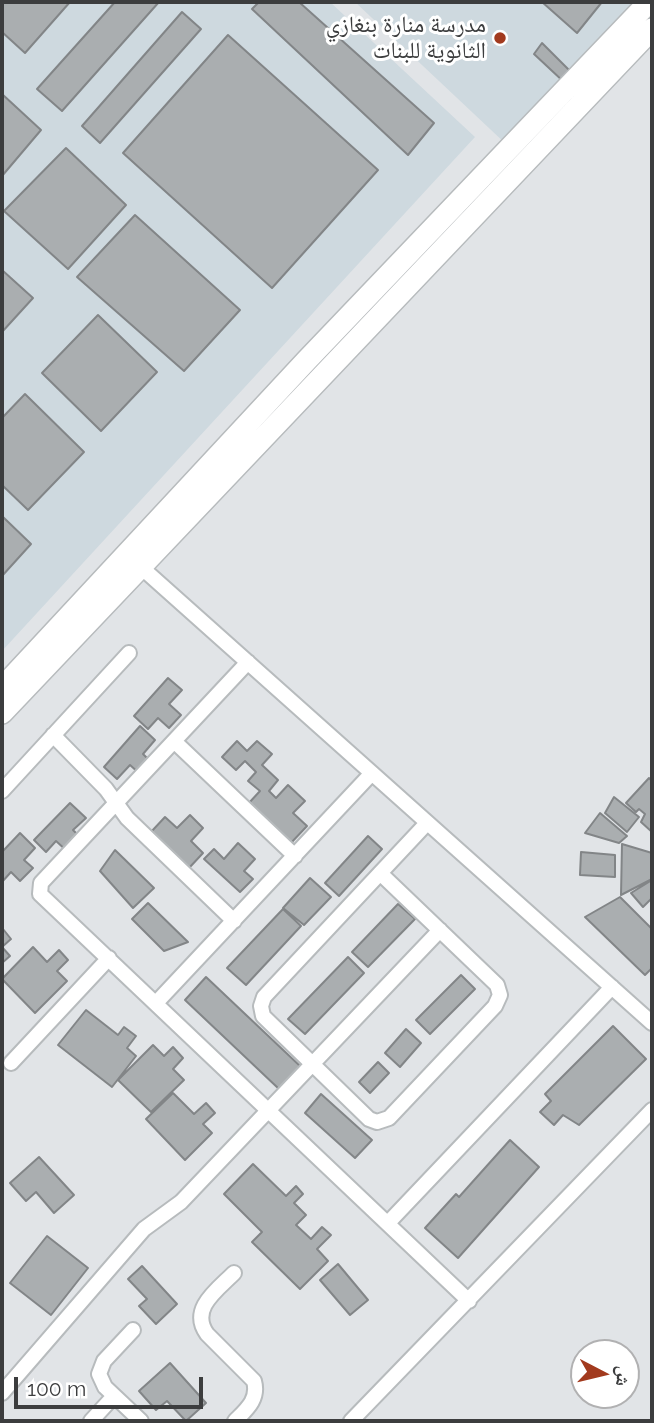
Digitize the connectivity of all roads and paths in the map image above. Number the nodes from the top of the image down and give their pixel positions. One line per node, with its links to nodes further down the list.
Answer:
1 (649, 2): 6 (main road)
2 (652, 29): 3 (main road)
3 (141, 567): 5 (street); 7 (main road)
4 (129, 653): 8 (street)
5 (248, 663): 9 (street); 10 (street)
6 (2, 688)
7 (2, 713)
8 (53, 735): 11 (street); 12 (street)
9 (175, 742): 12 (street); 14 (street)
10 (372, 774): 13 (street); 14 (street)
11 (2, 791)
12 (117, 804): 16 (street); 18 (street)
13 (427, 822): 15 (street); 19 (street)
14 (295, 856): 16 (street)
15 (380, 873): 17 (street); 23 (street)
16 (234, 921): 20 (street)
17 (440, 930): 23 (street); 23 (street)
18 (109, 958): 20 (street); 22 (street)
19 (612, 987): 21 (street); 26 (street)
20 (156, 1003): 25 (street)
21 (652, 1023)
22 (11, 1063)
23 (313, 1064): 25 (street)
24 (652, 1110): 28 (street)
25 (268, 1111): 26 (street); 30 (street)
26 (388, 1223): 28 (street)
27 (234, 1273): 34 (street)
28 (470, 1301): 35 (street)
29 (133, 1330): 31 (street)
30 (2, 1393)
31 (114, 1396): 32 (street); 33 (street)
32 (91, 1421)
33 (141, 1421)
34 (235, 1421)
35 (351, 1421)

